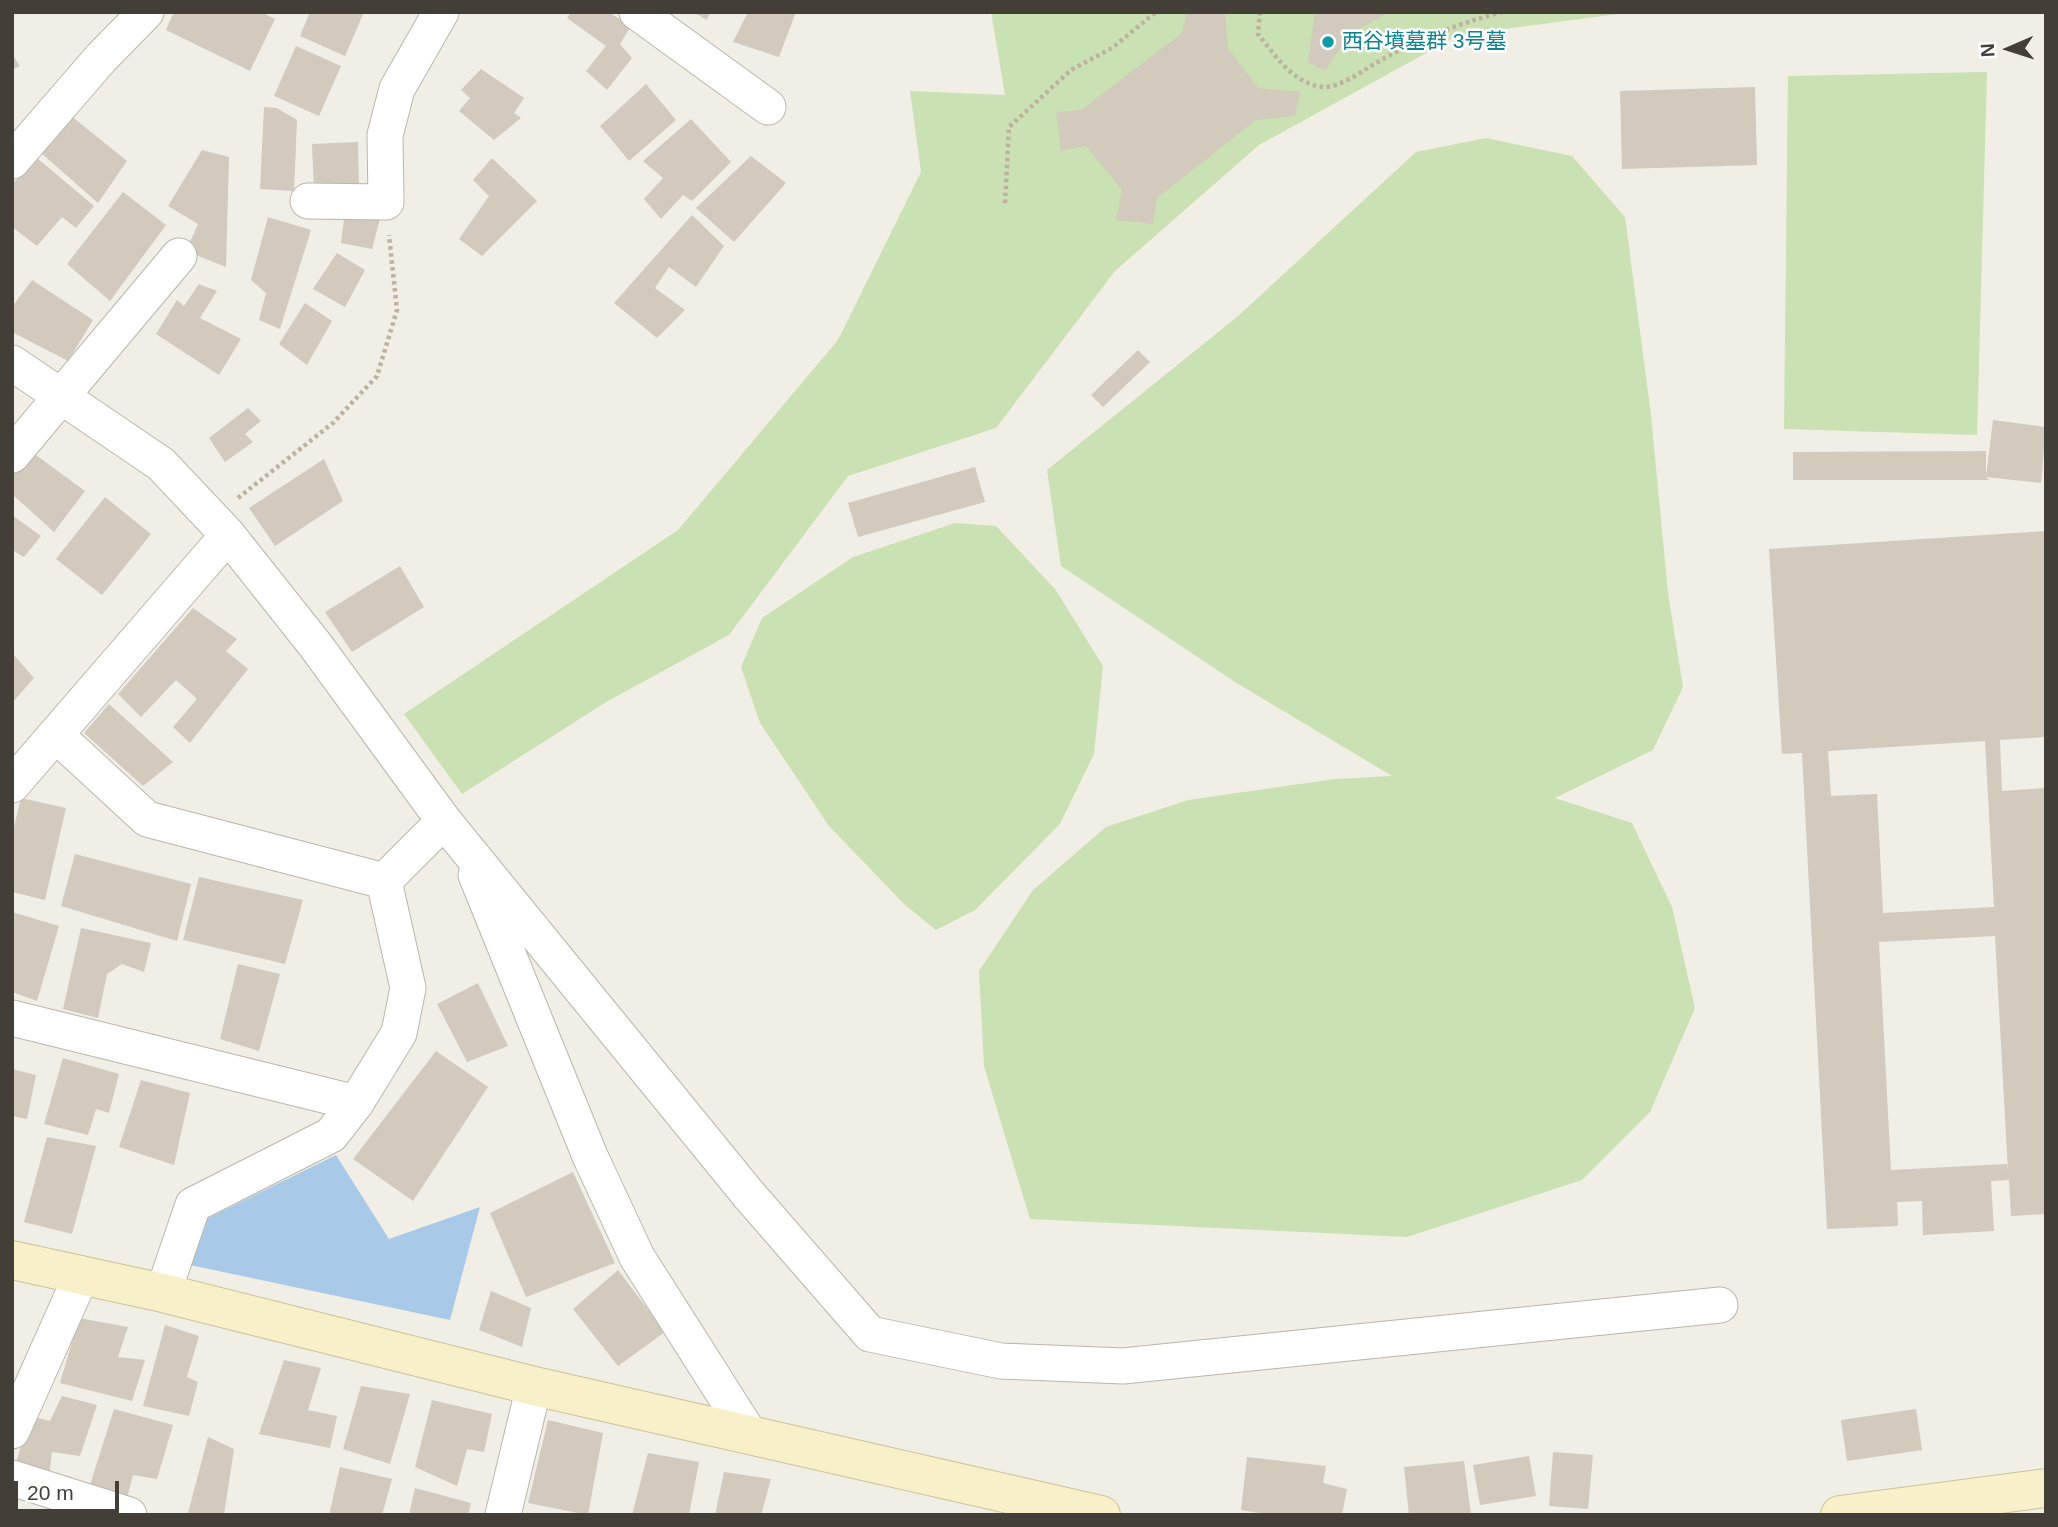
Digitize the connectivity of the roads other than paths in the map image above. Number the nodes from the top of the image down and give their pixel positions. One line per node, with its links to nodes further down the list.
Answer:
1 (146, 12): 5 (street)
2 (441, 12): 6 (street)
3 (637, 12): 4 (street)
4 (768, 107)
5 (12, 161)
6 (309, 201)
7 (179, 256): 9 (street)
8 (12, 363): 9 (street)
9 (61, 396): 10 (street); 11 (street)
10 (12, 455)
11 (220, 526): 12 (street); 14 (street)
12 (57, 736): 13 (street); 15 (street)
13 (12, 785)
14 (452, 830): 15 (street); 21 (street); 24 (street)
15 (384, 881): 17 (street)
16 (12, 1018): 17 (street)
17 (356, 1103): 20 (street)
18 (12, 1260): 19 (street)
19 (82, 1274): 20 (street); 23 (street)
20 (163, 1293): 22 (street)
21 (1720, 1305)
22 (534, 1386): 24 (street); 29 (street)
23 (12, 1431)
24 (750, 1435): 27 (street)
25 (12, 1478): 28 (street)
26 (2046, 1488): 31 (street)
27 (1036, 1508): 30 (street)
28 (129, 1515)
29 (503, 1515)
30 (1101, 1515)
31 (1840, 1515)

